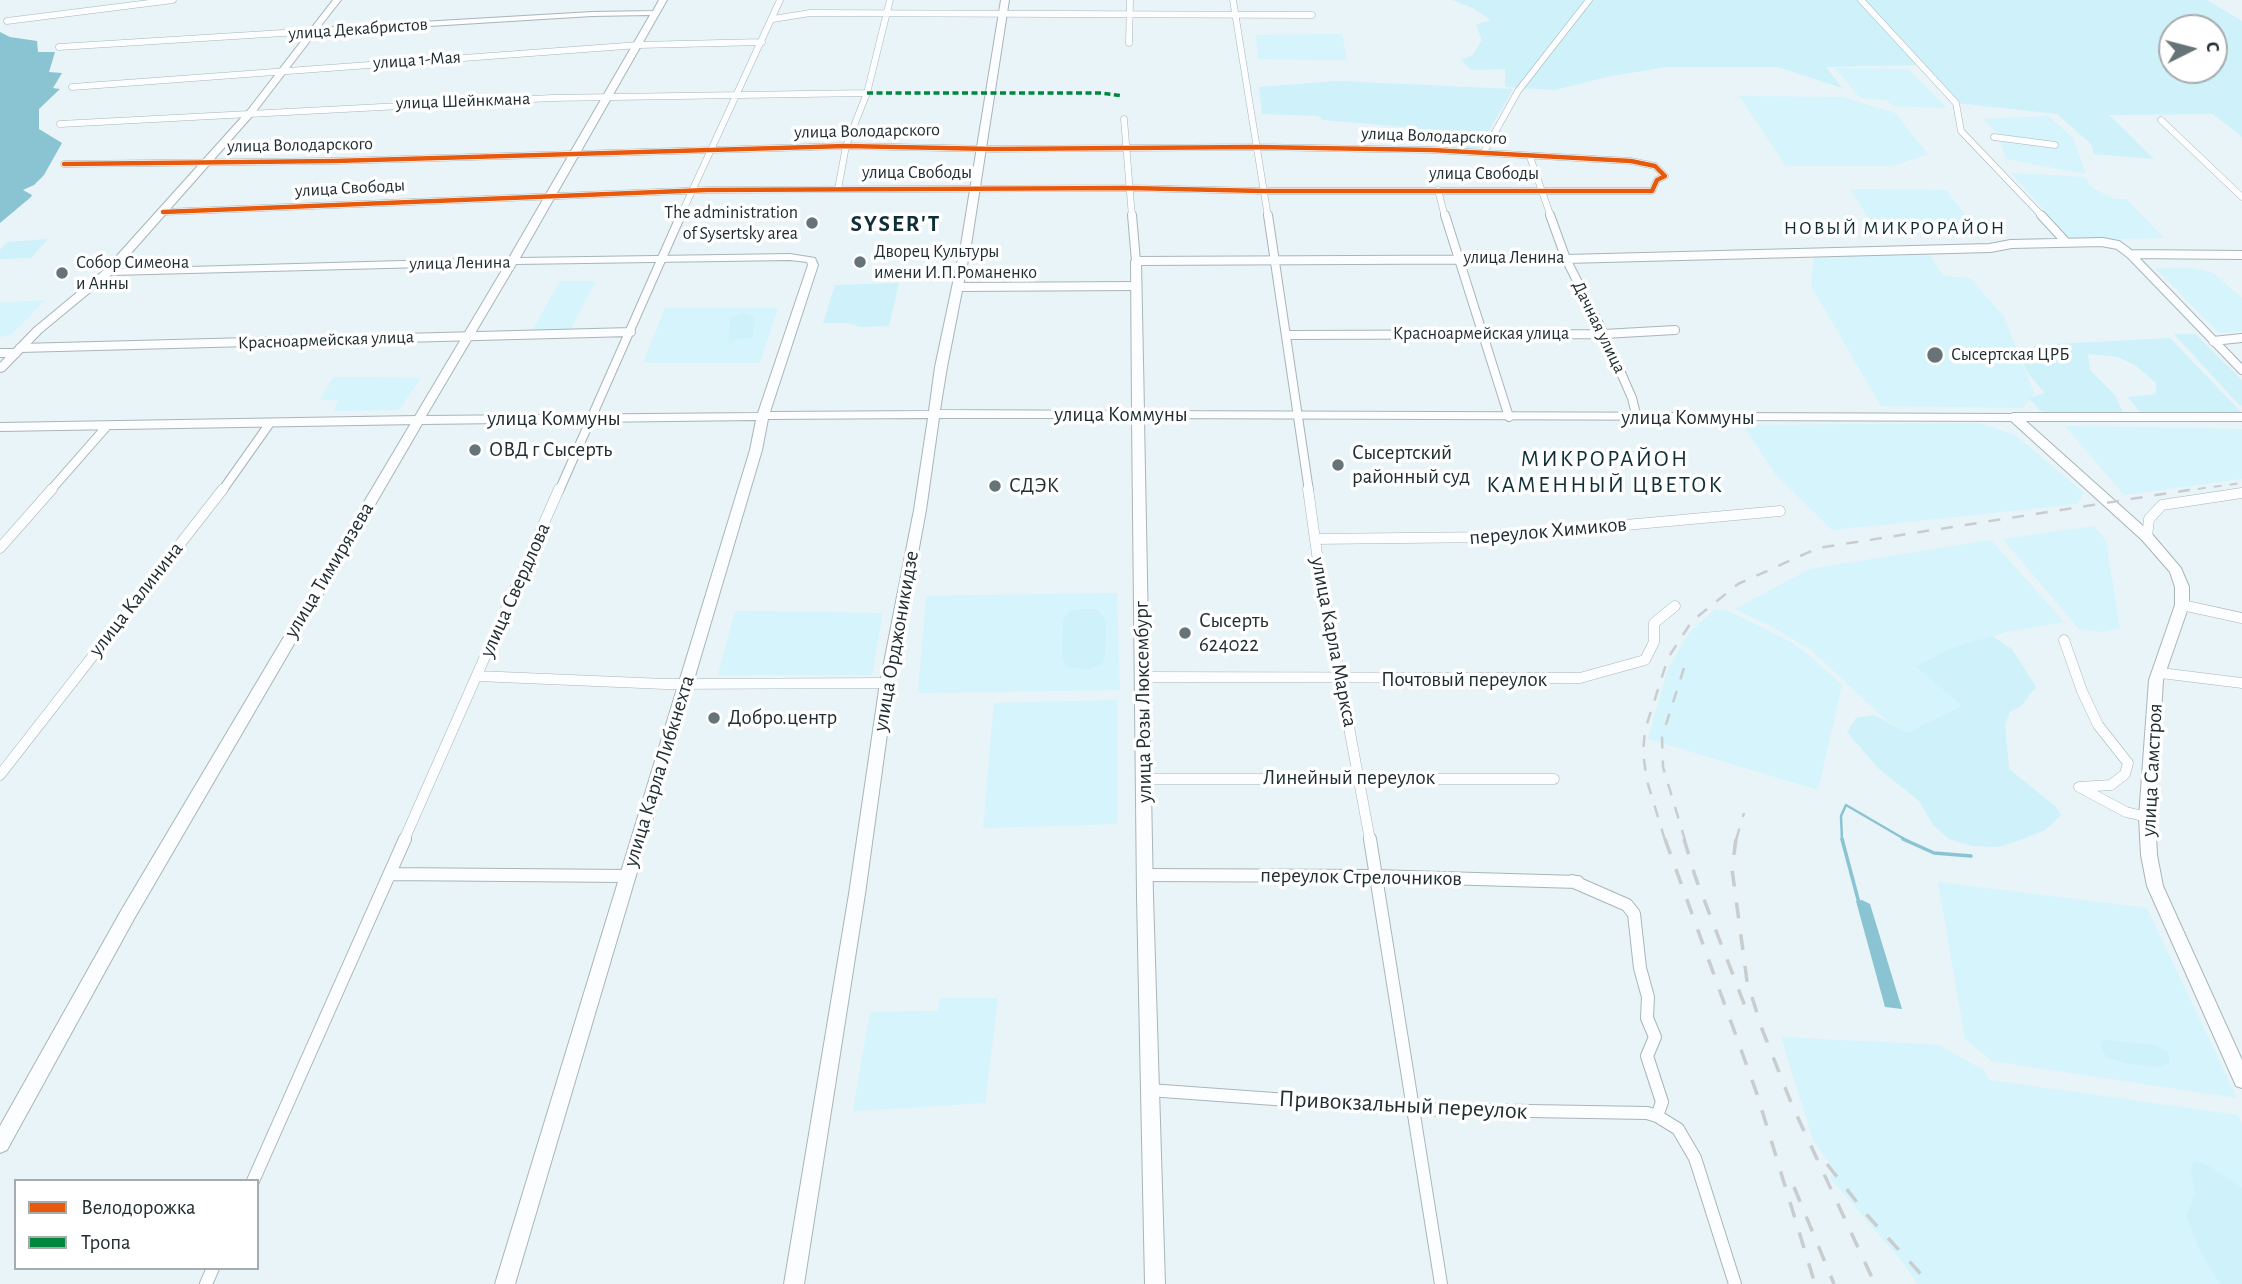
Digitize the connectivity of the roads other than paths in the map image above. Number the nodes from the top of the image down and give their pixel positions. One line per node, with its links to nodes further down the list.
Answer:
1 (173, 0): 18 (street)
2 (337, 0): 19 (street)
3 (663, 0): 11 (street, улица Тимирязева)
4 (780, 0): 17 (street, улица Свердлова)
5 (890, 0): 12 (street)
6 (1005, 0): 13 (street, улица Орджоникидзе)
7 (1130, 0): 16 (street)
8 (1233, 0): 14 (street, улица Карла Маркса)
9 (1589, 0): 41 (street)
10 (1861, 0): 56 (street)
11 (657, 13): 19 (street, улица Декабристов); 22 (street, улица Тимирязева)
12 (887, 13): 13 (street); 17 (street); 27 (street)
13 (1004, 13): 16 (street); 37 (street, улица Орджоникидзе)
14 (1235, 15): 15 (street); 16 (street); 36 (street, улица Карла Маркса)
15 (1312, 15)
16 (1130, 16): 21 (street)
17 (773, 19): 20 (street, улица Свердлова)
18 (7, 21)
19 (315, 31): 23 (street, улица Декабристов); 24 (street)
20 (762, 43): 22 (street, улица 1-Мая); 26 (street, улица Свердлова)
21 (1129, 43)
22 (639, 45): 24 (street, улица 1-Мая); 28 (street, улица Тимирязева)
23 (59, 47)
24 (284, 69): 25 (street, улица 1-Мая); 29 (street)
25 (72, 87)
26 (739, 93): 27 (street, улица Шейнкмана); 28 (street, улица Шейнкмана); 39 (street, улица Свердлова)
27 (867, 93): 35 (street)
28 (609, 97): 29 (street, улица Шейнкмана); 40 (street, улица Тимирязева)
29 (251, 112): 32 (street, улица Шейнкмана); 43 (street)
30 (1124, 120): 38 (street, улица Розы Люксембург)
31 (2161, 120): 54 (street)
32 (60, 124)
33 (1994, 136): 34 (street)
34 (2055, 145)
35 (846, 146): 37 (street, улица Володарского); 39 (street, улица Володарского); 48 (street)
36 (1257, 147): 38 (street, улица Володарского); 41 (street, улица Володарского); 51 (street, улица Карла Маркса)
37 (982, 148): 38 (street, улица Володарского); 46 (street, улица Орджоникидзе)
38 (1125, 149): 47 (street, улица Розы Люксембург)
39 (710, 151): 40 (street, улица Володарского); 52 (street, улица Свердлова)
40 (578, 152): 43 (street, улица Володарского); 53 (street, улица Тимирязева)
41 (1484, 152): 42 (street, улица Володарского)
42 (1530, 157): 45 (street, улица Володарского); 50 (street, Дачная улица)
43 (208, 162): 44 (street, улица Володарского); 55 (street)
44 (64, 164)
45 (1665, 176): 50 (street, улица Свободы)
46 (975, 188): 47 (street, улица Свободы); 48 (street, улица Свободы); 68 (street, улица Орджоникидзе)
47 (1129, 188): 51 (street, улица Свободы); 64 (street, улица Розы Люксембург)
48 (838, 189): 52 (street, улица Свободы)
49 (1438, 190): 50 (street, улица Свободы); 51 (street, улица Свободы); 60 (street)
50 (1542, 190): 61 (street, Дачная улица)
51 (1263, 191): 63 (street, улица Карла Маркса)
52 (691, 192): 53 (street, улица Свободы); 59 (street, улица Свердлова)
53 (552, 195): 55 (street, улица Свободы); 65 (street, улица Тимирязева)
54 (2242, 197)
55 (163, 212): 66 (street)
56 (2066, 242): 57 (street, улица Ленина); 61 (street, улица Ленина)
57 (2130, 254): 58 (street); 76 (street)
58 (2242, 256)
59 (663, 258): 62 (street, улица Ленина); 65 (street, улица Ленина); 70 (street, улица Свердлова)
60 (1457, 259): 61 (street, улица Ленина); 63 (street, улица Ленина); 71 (street)
61 (1566, 259): 72 (street, Дачная улица)
62 (811, 260): 83 (street, улица Карла Либкнехта)
63 (1275, 260): 64 (street, улица Ленина); 73 (street, улица Карла Маркса)
64 (1136, 261): 67 (street, улица Розы Люксембург)
65 (511, 262): 66 (street, улица Ленина); 74 (street, улица Тимирязева)
66 (108, 272): 77 (street)
67 (1136, 286): 68 (street); 82 (street, улица Розы Люксембург)
68 (958, 287): 81 (street, улица Орджоникидзе)
69 (1675, 330): 72 (street, Красноармейская улица)
70 (631, 332): 74 (street, Красноармейская улица); 89 (street, улица Свердлова)
71 (1482, 333): 72 (street, Красноармейская улица); 73 (street, Красноармейская улица); 85 (street)
72 (1604, 334): 88 (street, Дачная улица)
73 (1287, 335): 84 (street, улица Карла Маркса)
74 (467, 336): 77 (street, Красноармейская улица); 90 (street, улица Тимирязева)
75 (2242, 338): 76 (street)
76 (2213, 341): 80 (street)
77 (18, 350): 78 (street, Красноармейская улица); 79 (street)
78 (0, 353)
79 (0, 369)
80 (2242, 370)
81 (934, 414): 82 (street, улица Коммуны); 83 (street, улица Коммуны); 108 (street, улица Орджоникидзе)
82 (1139, 415): 84 (street, улица Коммуны); 105 (street, улица Розы Люксембург)
83 (763, 416): 89 (street, улица Коммуны); 107 (street, улица Карла Либкнехта)
84 (1299, 416): 85 (street, улица Коммуны); 97 (street, улица Карла Маркса)
85 (1509, 417): 88 (street, улица Коммуны)
86 (2014, 417): 87 (street, улица Коммуны); 88 (street, улица Коммуны); 96 (street, улица Самстроя)
87 (2242, 417)
88 (1637, 418)
89 (591, 419): 90 (street, улица Коммуны); 104 (street, улица Свердлова)
90 (418, 420): 91 (street, улица Коммуны); 123 (street, улица Тимирязева)
91 (270, 423): 92 (street, улица Коммуны); 110 (street, улица Калинина)
92 (107, 426): 93 (street, улица Коммуны); 98 (street)
93 (0, 427)
94 (2242, 492): 96 (street)
95 (1780, 510): 97 (street, переулок Химиков)
96 (2147, 537): 99 (street, улица Самстроя)
97 (1315, 539): 106 (street, улица Карла Маркса)
98 (0, 548)
99 (2182, 605): 101 (street); 103 (street, улица Самстроя)
100 (1675, 606): 106 (street, Почтовый переулок)
101 (2242, 618)
102 (2064, 640): 114 (street)
103 (2161, 673): 109 (street); 114 (street, улица Самстроя)
104 (477, 676): 107 (street); 115 (street, улица Свердлова)
105 (1142, 677): 106 (street, Почтовый переулок); 112 (street, улица Розы Люксембург)
106 (1340, 680): 111 (street, улица Карла Маркса)
107 (686, 683): 108 (street); 117 (street, улица Карла Либкнехта)
108 (887, 683): 126 (street, улица Орджоникидзе)
109 (2242, 683)
110 (0, 775)
111 (1360, 778): 112 (street, Линейный переулок); 113 (street, Линейный переулок); 118 (street, улица Карла Маркса)
112 (1144, 779): 116 (street, улица Розы Люксембург)
113 (1554, 779)
114 (2147, 817): 119 (street, улица Самстроя)
115 (390, 874): 117 (street); 124 (street, улица Свердлова)
116 (1144, 875): 118 (street, переулок Стрелочников); 120 (street, улица Розы Люксембург)
117 (627, 876): 125 (street, улица Карла Либкнехта)
118 (1374, 876): 121 (street, улица Карла Маркса); 122 (street, переулок Стрелочников)
119 (2242, 1080)
120 (1149, 1090): 121 (street, Привокзальный переулок); 127 (street, улица Розы Люксембург)
121 (1413, 1109): 122 (street, Привокзальный переулок); 128 (street, улица Карла Маркса)
122 (1657, 1116): 129 (street)
123 (0, 1144)
124 (254, 1179)
125 (505, 1284)
126 (794, 1284)
127 (1156, 1284)
128 (1441, 1284)
129 (1735, 1284)

